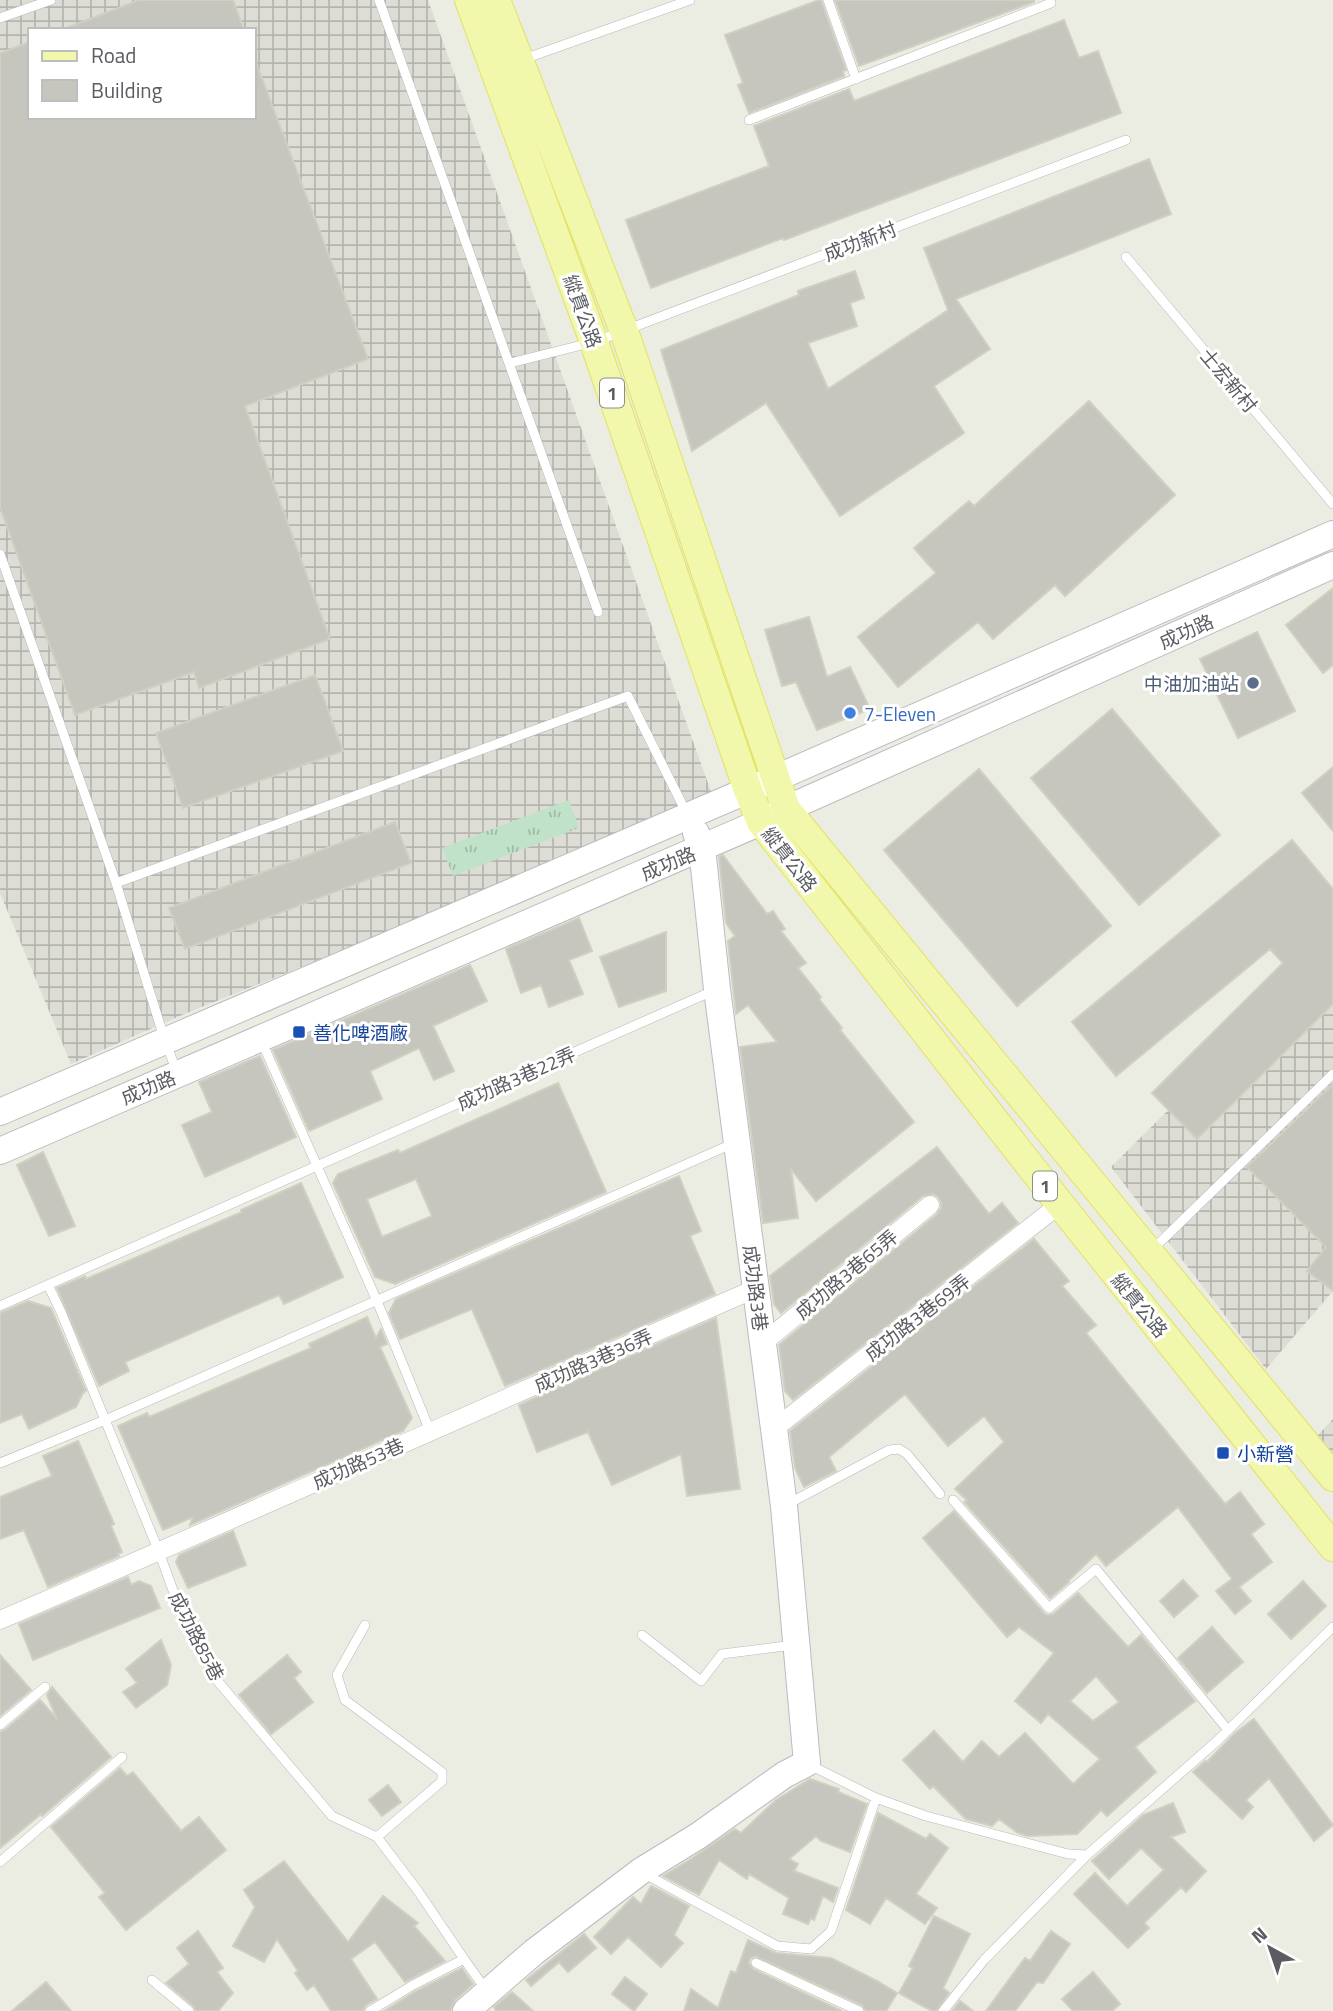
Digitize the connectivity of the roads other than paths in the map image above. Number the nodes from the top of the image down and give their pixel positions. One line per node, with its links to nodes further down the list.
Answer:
1 (51, 0): 8 (lane)
2 (379, 0): 16 (lane)
3 (469, 0): 15 (main road, 縱貫公路 / 1)
4 (496, 0): 9 (main road, 縱貫公路 / 1)
5 (690, 0): 9 (lane)
6 (828, 0): 10 (lane)
7 (1051, 4): 10 (lane)
8 (0, 18)
9 (519, 61): 14 (main road, 縱貫公路 / 1)
10 (856, 79): 11 (lane)
11 (748, 120)
12 (1126, 140): 14 (lane, 成功新村)
13 (1126, 257): 17 (lane, 士宏新村)
14 (624, 331): 15 (lane, 成功新村); 22 (main road, 縱貫公路 / 1)
15 (594, 342): 16 (lane, 成功新村); 23 (main road, 縱貫公路 / 1)
16 (510, 363): 21 (lane)
17 (1333, 504)
18 (1333, 534): 22 (main road, 成功路)
19 (0, 554): 28 (lane)
20 (1333, 565): 24 (main road, 成功路)
21 (598, 612)
22 (774, 779): 23 (main road, 成功路); 24 (main road, 縱貫公路 / 1)
23 (748, 790): 25 (main road, 成功路); 26 (main road, 縱貫公路 / 1)
24 (786, 809): 26 (main road, 成功路); 40 (main road, 縱貫公路 / 1)
25 (688, 816): 27 (main road, 成功路3巷); 28 (lane); 31 (main road, 成功路)
26 (761, 822): 27 (main road, 成功路); 38 (main road, 縱貫公路 / 1)
27 (702, 848): 29 (main road, 成功路3巷); 30 (main road, 成功路)
28 (116, 883): 31 (lane)
29 (717, 989): 35 (main road, 成功路3巷); 37 (lane, 成功路3巷22弄)
30 (261, 1038): 33 (main road, 成功路); 37 (lane)
31 (165, 1041): 33 (lane); 34 (main road, 成功路)
32 (1333, 1073): 40 (lane)
33 (178, 1074): 36 (main road, 成功路)
34 (0, 1112)
35 (737, 1142): 42 (main road, 成功路3巷); 43 (lane)
36 (0, 1151)
37 (316, 1166): 41 (lane); 43 (lane)
38 (1060, 1204): 47 (street, 成功路3巷69弄); 54 (main road, 縱貫公路 / 1)
39 (929, 1205): 45 (street, 成功路3巷65弄)
40 (1149, 1253): 50 (main road, 縱貫公路 / 1)
41 (48, 1285): 44 (lane); 46 (lane, 成功路85巷)
42 (757, 1288): 45 (main road, 成功路3巷); 48 (street, 成功路3巷36弄)
43 (377, 1301): 46 (lane); 48 (lane)
44 (0, 1306)
45 (763, 1343): 47 (main road, 成功路3巷)
46 (105, 1420): 49 (lane); 55 (lane, 成功路85巷)
47 (774, 1429): 53 (main road, 成功路3巷)
48 (430, 1431): 55 (street, 成功路53巷)
49 (0, 1463)
50 (1333, 1476)
51 (940, 1494): 53 (lane)
52 (953, 1500): 63 (lane)
53 (784, 1506): 60 (main road, 成功路3巷)
54 (1333, 1547)
55 (159, 1552): 56 (street, 成功路53巷); 67 (lane, 成功路85巷)
56 (0, 1620)
57 (365, 1625): 67 (lane)
58 (1333, 1627): 63 (lane)
59 (642, 1635): 60 (lane)
60 (797, 1644): 65 (main road, 成功路3巷)
61 (45, 1687): 62 (lane)
62 (0, 1725)
63 (1228, 1730): 68 (lane)
64 (122, 1757): 69 (lane)
65 (807, 1763): 66 (lane); 70 (main road)
66 (876, 1798): 68 (lane); 70 (lane)
67 (377, 1838): 71 (lane)
68 (1087, 1855): 78 (lane)
69 (0, 1862)
70 (641, 1871): 74 (main road)
71 (464, 1959): 74 (lane); 76 (lane)
72 (756, 1963): 77 (lane)
73 (152, 1980): 75 (lane)
74 (480, 2001)
75 (189, 2011)
76 (370, 2011)
77 (859, 2011)
78 (943, 2011)

